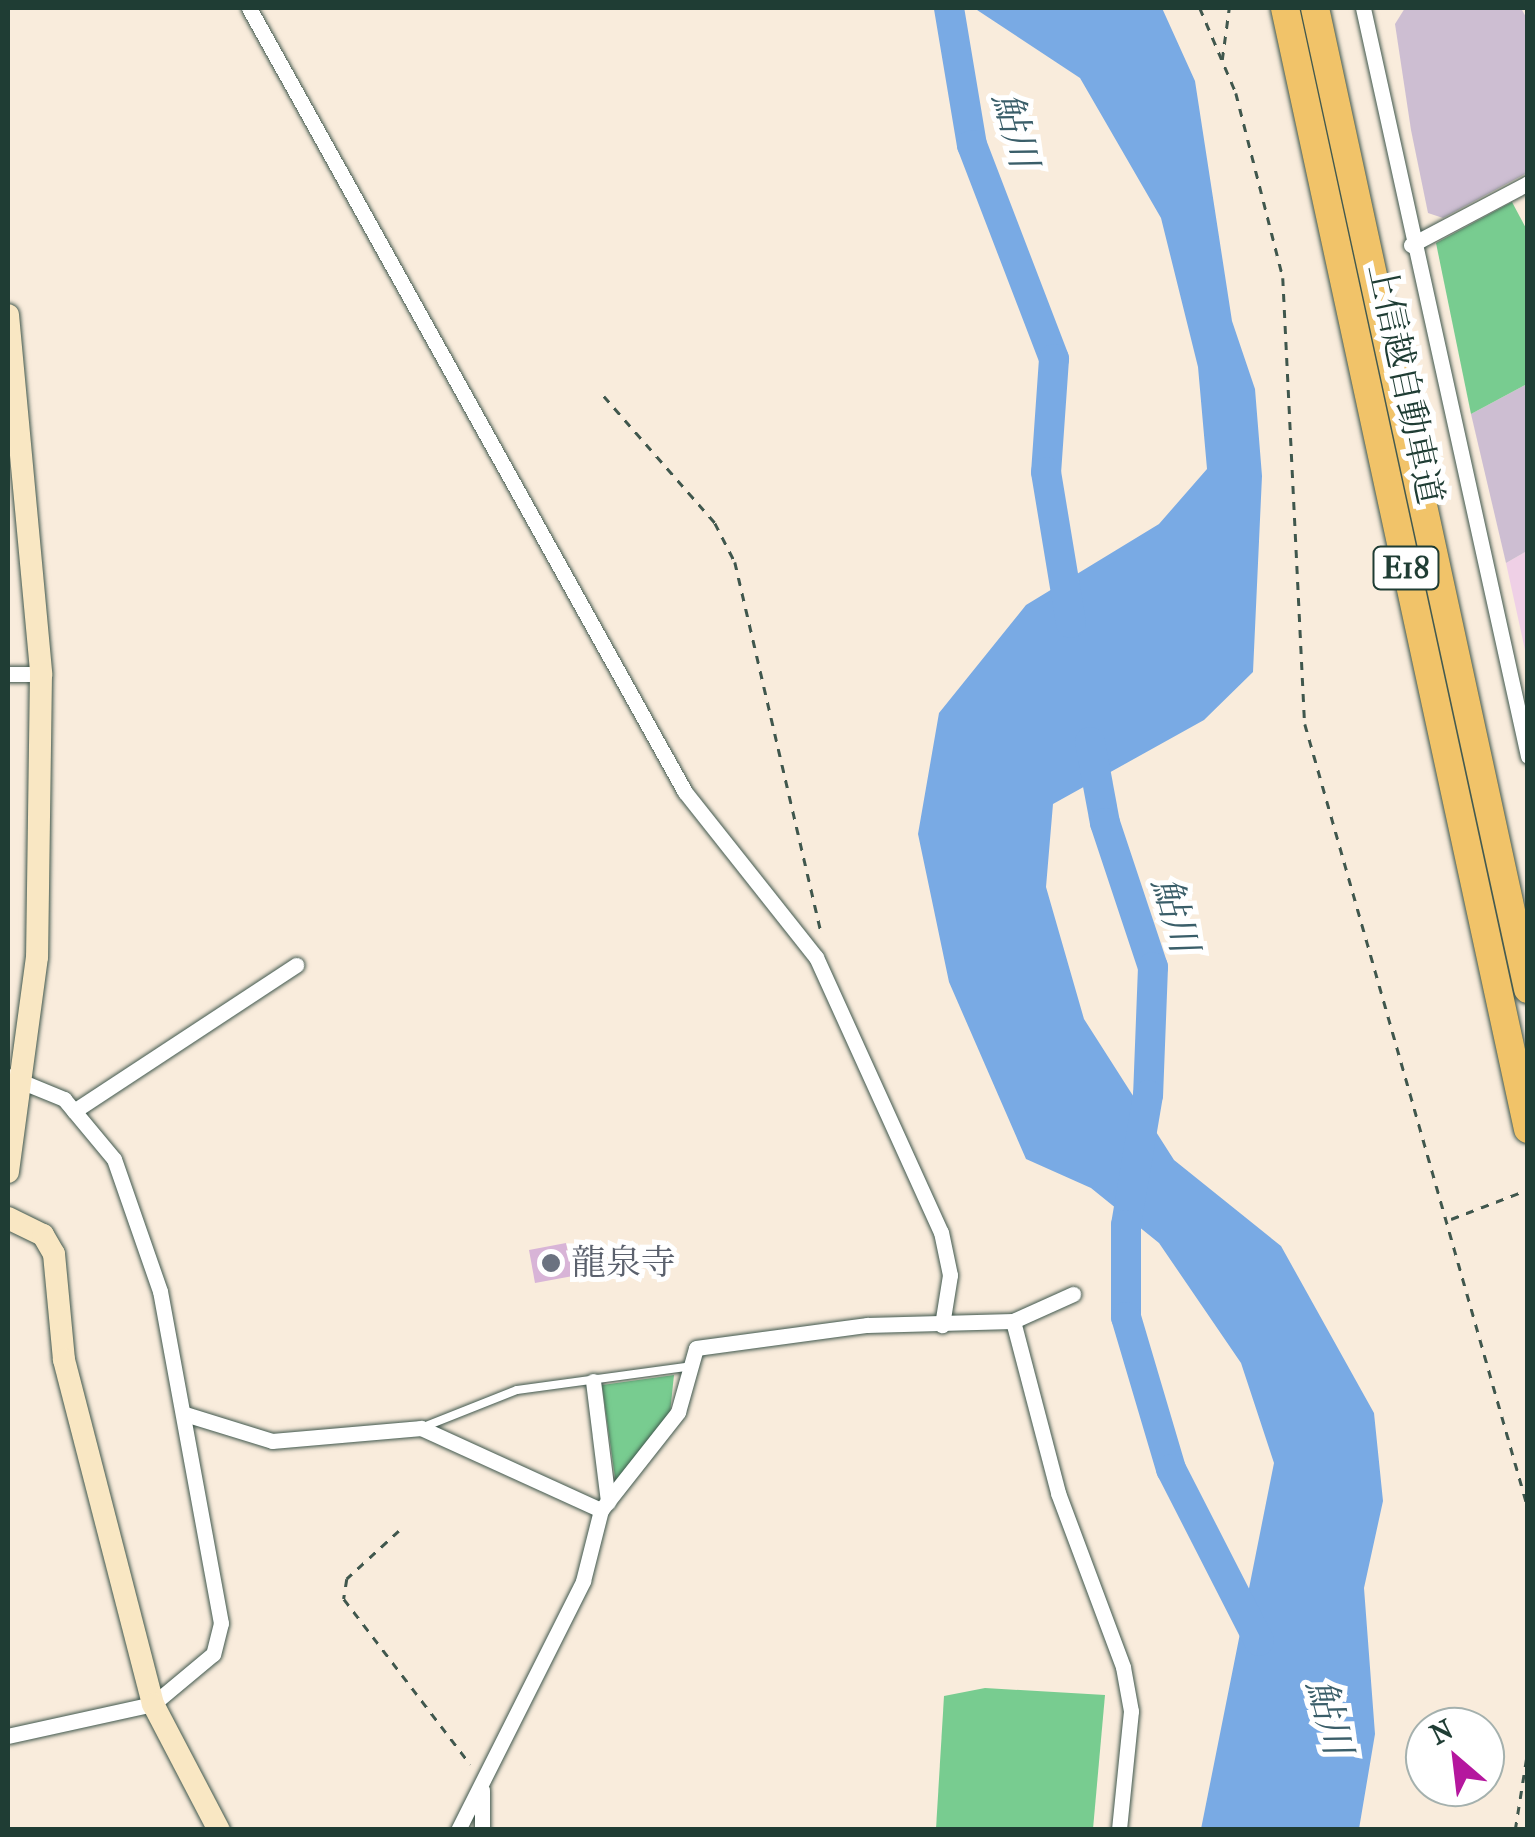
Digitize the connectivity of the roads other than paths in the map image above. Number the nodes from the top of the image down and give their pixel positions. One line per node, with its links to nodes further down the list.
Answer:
1 (250, 8): 20 (street)
2 (1285, 8): 15 (highway, 上信越自動車道 / E18)
3 (1316, 8): 12 (highway, 上信越自動車道 / E18)
4 (1363, 8): 6 (street)
5 (1528, 182): 6 (street)
6 (1411, 244): 10 (street)
7 (8, 315): 9 (main road)
8 (8, 674): 9 (street)
9 (41, 674): 13 (main road)
10 (1528, 756)
11 (296, 965): 14 (street)
12 (1528, 989)
13 (17, 1078): 14 (street); 16 (main road)
14 (74, 1111): 23 (street)
15 (1528, 1128)
16 (8, 1172)
17 (8, 1218): 26 (main road)
18 (1073, 1294): 19 (street)
19 (1014, 1320): 20 (street); 32 (street)
20 (942, 1325): 21 (street)
21 (685, 1367): 22 (lane); 25 (street)
22 (593, 1381): 24 (lane); 25 (street)
23 (185, 1414): 24 (street); 26 (street)
24 (421, 1428): 25 (street)
25 (605, 1506): 28 (street)
26 (153, 1704): 27 (street); 29 (main road)
27 (8, 1736)
28 (483, 1787): 30 (street); 31 (street)
29 (218, 1830)
30 (458, 1830)
31 (482, 1830)
32 (1120, 1830)

